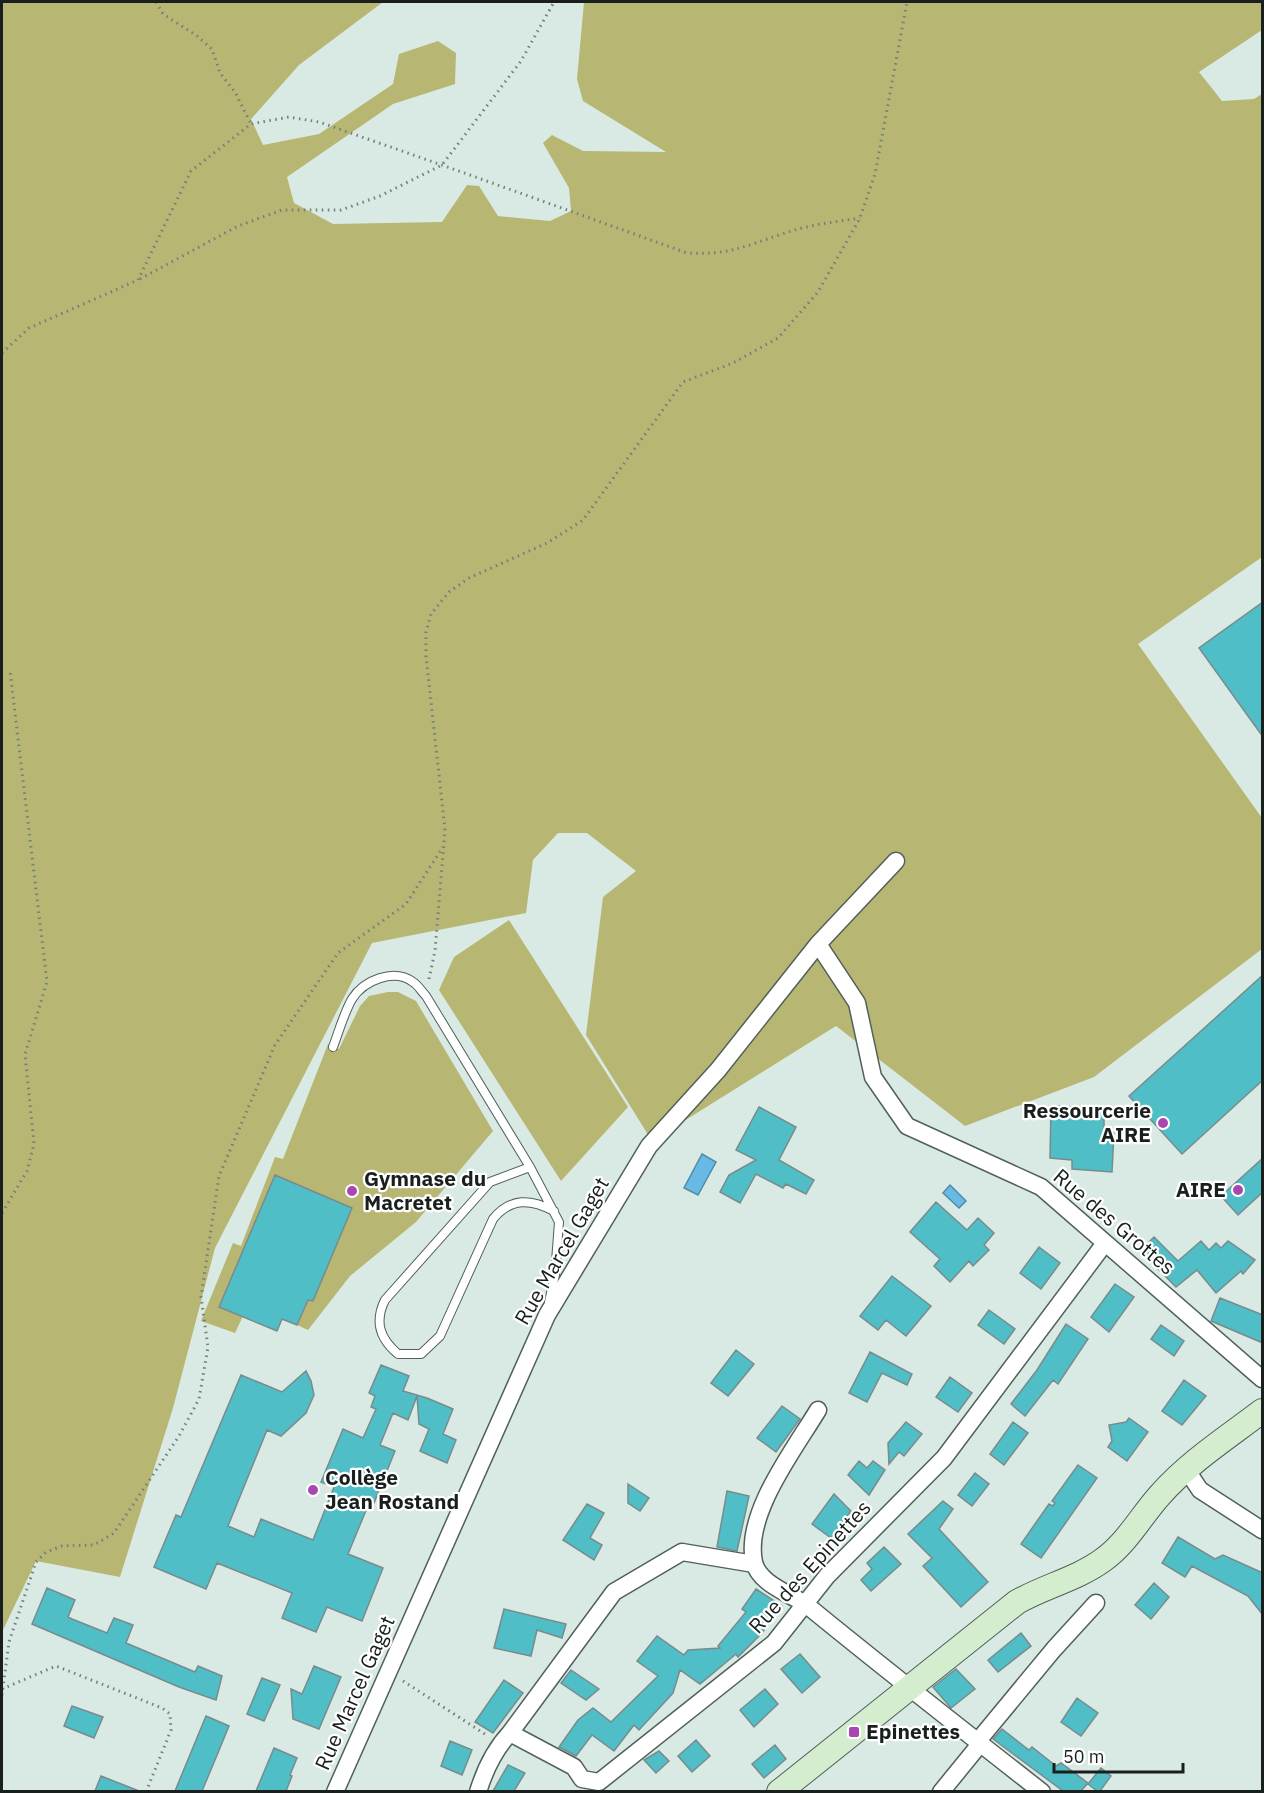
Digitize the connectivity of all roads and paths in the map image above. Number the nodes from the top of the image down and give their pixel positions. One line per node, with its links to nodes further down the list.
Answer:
1 (156, 2): 4 (path)
2 (554, 2): 5 (path)
3 (907, 2): 6 (path)
4 (251, 124): 5 (path); 7 (path)
5 (442, 165): 6 (path); 7 (path)
6 (860, 218): 10 (path)
7 (138, 280): 8 (path)
8 (2, 353)
9 (10, 671): 17 (path)
10 (444, 846): 13 (path); 30 (path)
11 (896, 861): 12 (street, Rue Marcel Gaget)
12 (818, 944): 18 (street, Rue des Grottes); 19 (street, Rue Marcel Gaget)
13 (426, 996): 14 (lane); 15 (lane)
14 (333, 1047)
15 (530, 1167): 16 (lane); 16 (lane)
16 (554, 1211): 19 (lane)
17 (2, 1213)
18 (1105, 1243): 20 (street, Rue des Grottes); 27 (street, Rue des Epinettes)
19 (547, 1315): 28 (street, Rue Marcel Gaget)
20 (1263, 1379)
21 (818, 1410): 25 (street)
22 (1263, 1411): 23 (main road)
23 (1186, 1469): 24 (street); 29 (main road)
24 (1263, 1530)
25 (754, 1564): 27 (street); 32 (street)
26 (1096, 1603): 33 (street)
27 (806, 1604): 29 (street); 32 (street, Rue des Epinettes)
28 (389, 1672): 32 (path); 35 (street, Rue Marcel Gaget)
29 (910, 1688): 33 (street); 37 (main road)
30 (2, 1689): 31 (path); 34 (path)
31 (2, 1695)
32 (505, 1738): 36 (street)
33 (979, 1743): 38 (street); 39 (street)
34 (146, 1791)
35 (335, 1791)
36 (478, 1791)
37 (779, 1791)
38 (941, 1791)
39 (1042, 1791)

